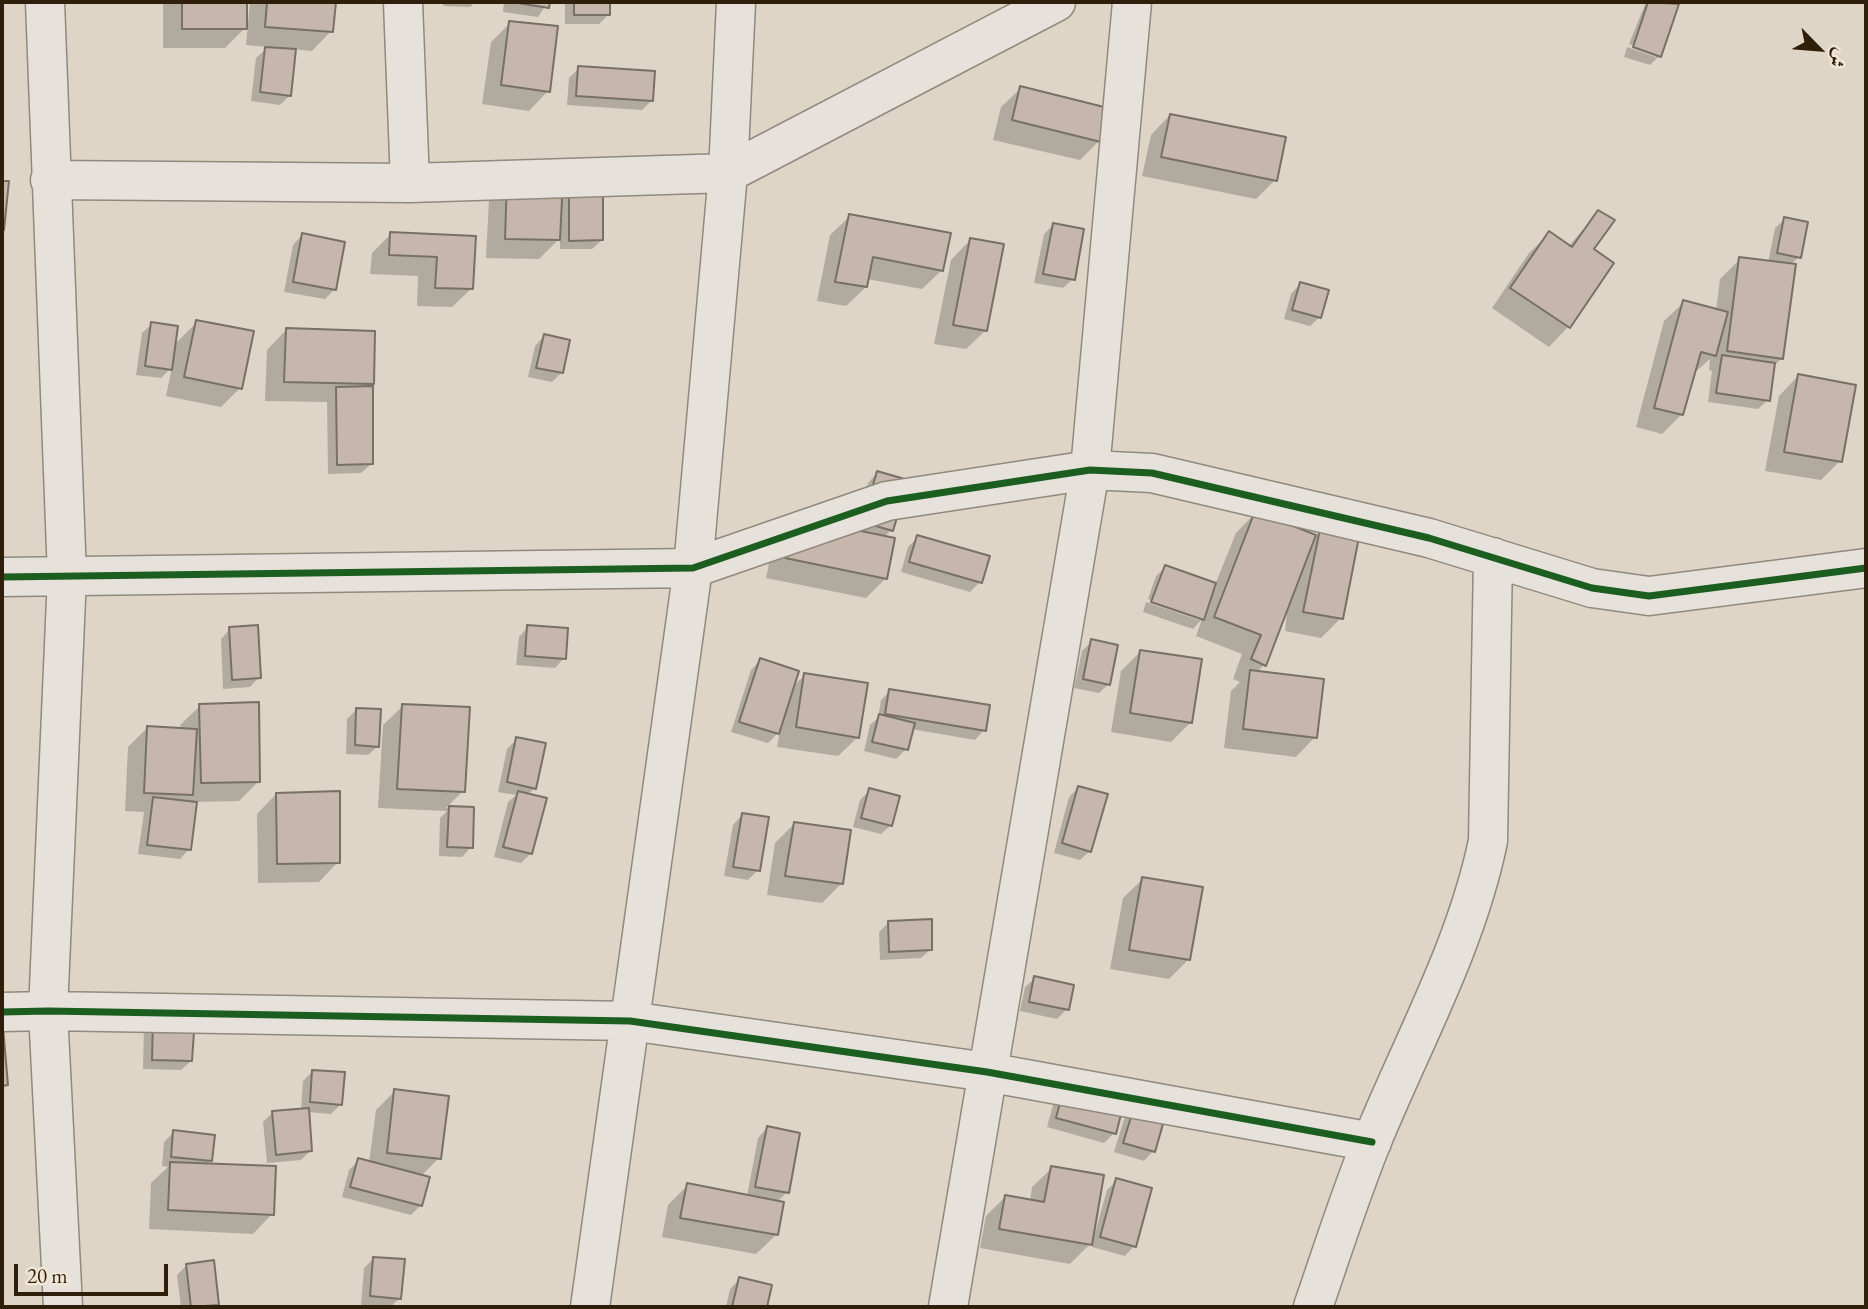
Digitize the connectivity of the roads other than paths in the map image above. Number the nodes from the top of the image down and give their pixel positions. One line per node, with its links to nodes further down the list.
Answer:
1 (45, 2): 7 (street)
2 (403, 2): 8 (street)
3 (736, 2): 6 (street)
4 (1056, 2): 6 (street)
5 (1132, 2): 9 (street)
6 (728, 173): 8 (street); 11 (street)
7 (50, 180): 8 (street); 13 (street)
8 (410, 183)
9 (1090, 470): 10 (street); 11 (street); 18 (street)
10 (1493, 557): 12 (street); 19 (street)
11 (693, 568): 13 (street); 17 (street)
12 (1866, 568)
13 (68, 576): 14 (street); 15 (street)
14 (2, 577)
15 (48, 1011): 16 (street); 17 (street); 20 (street)
16 (2, 1012)
17 (630, 1021): 18 (street); 21 (street)
18 (986, 1072): 19 (street); 22 (street)
19 (1372, 1142): 23 (street)
20 (63, 1307)
21 (590, 1307)
22 (948, 1307)
23 (1312, 1307)

